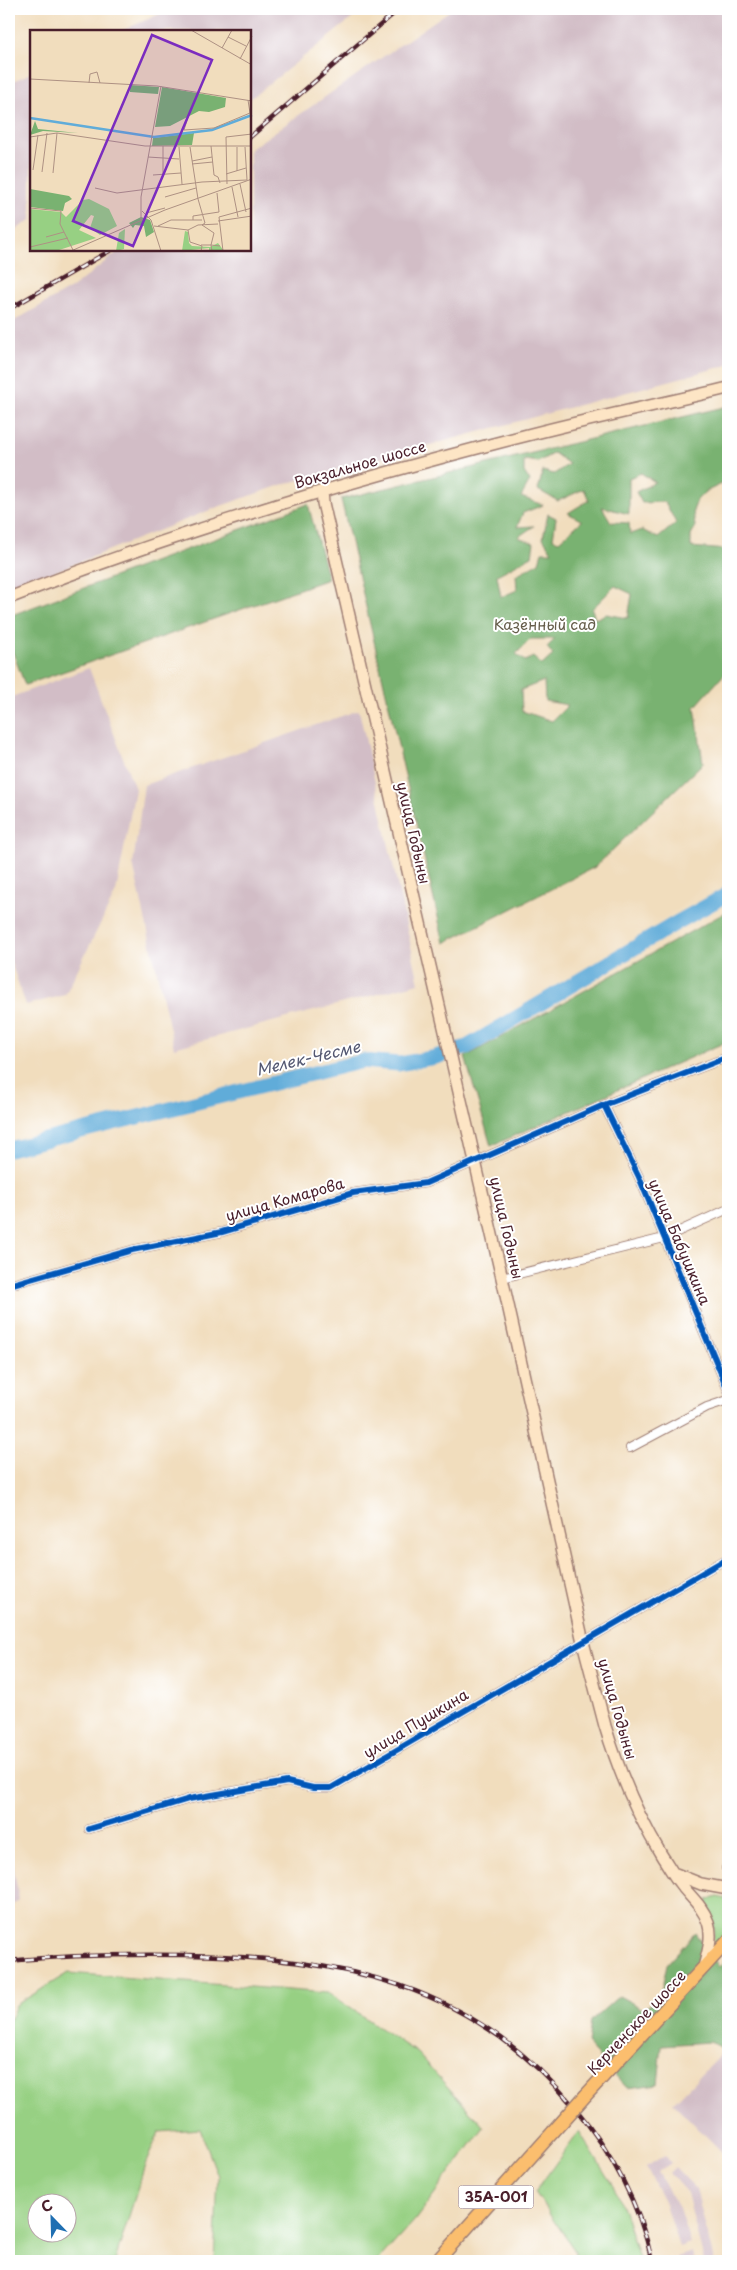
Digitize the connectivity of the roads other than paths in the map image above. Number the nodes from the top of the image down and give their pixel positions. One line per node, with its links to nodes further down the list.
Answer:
1 (728, 388): 2 (main road, Вокзальное шоссе)
2 (322, 491): 3 (main road, Вокзальное шоссе); 6 (main road, улица Годыны)
3 (9, 598)
4 (728, 1057): 5 (street, улица Комарова)
5 (604, 1105): 6 (street, улица Комарова); 8 (street, улица Бабушкина)
6 (475, 1161): 9 (main road, улица Годыны); 10 (street, улица Комарова)
7 (728, 1209): 8 (street)
8 (664, 1238): 9 (street); 11 (street, улица Бабушкина)
9 (502, 1278): 15 (main road, улица Годыны)
10 (9, 1285)
11 (728, 1390)
12 (728, 1400): 13 (street)
13 (630, 1448)
14 (728, 1558): 15 (street, улица Пушкина)
15 (584, 1642): 16 (street, улица Пушкина); 17 (main road, улица Годыны)
16 (89, 1829)
17 (673, 1871): 18 (main road); 21 (main road, улица Годыны)
18 (728, 1889)
19 (728, 1941): 21 (main road, 35А-001)
20 (728, 1948): 21 (main road, 35А-001)
21 (706, 1969): 22 (main road, Керченское шоссе / 35А-001, bridge)
22 (555, 2133): 23 (main road, 35А-001); 24 (main road, 35А-001)
23 (437, 2261)
24 (444, 2261)

